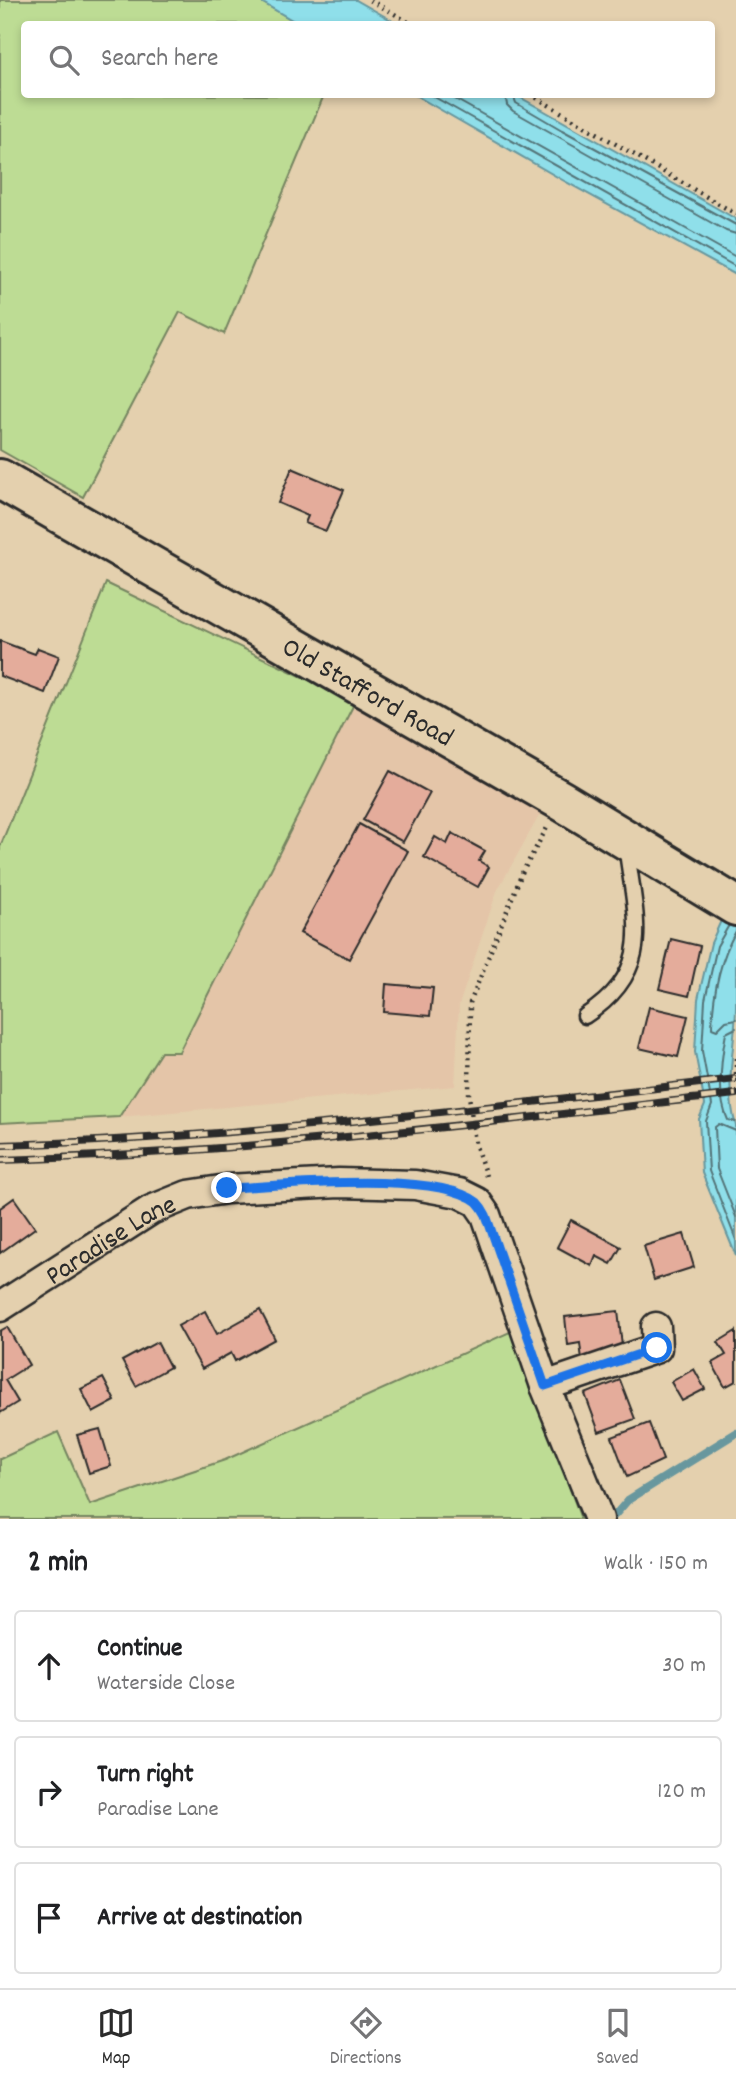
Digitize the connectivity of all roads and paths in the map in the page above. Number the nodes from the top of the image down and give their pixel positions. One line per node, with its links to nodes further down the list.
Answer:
1 (370, 0): 2 (path)
2 (407, 21)
3 (537, 98): 4 (path)
4 (736, 214)
5 (0, 479): 6 (street, Old Stafford Road)
6 (562, 800): 7 (street, Old Stafford Road); 12 (path)
7 (633, 845): 8 (street, Old Stafford Road); 9 (lane)
8 (724, 900)
9 (584, 1016)
10 (736, 1058): 11 (path)
11 (736, 1076)
12 (489, 1189)
13 (0, 1307): 15 (street, Paradise Lane)
14 (656, 1327): 15 (street)
15 (545, 1386): 16 (street, Paradise Lane)
16 (598, 1518)

